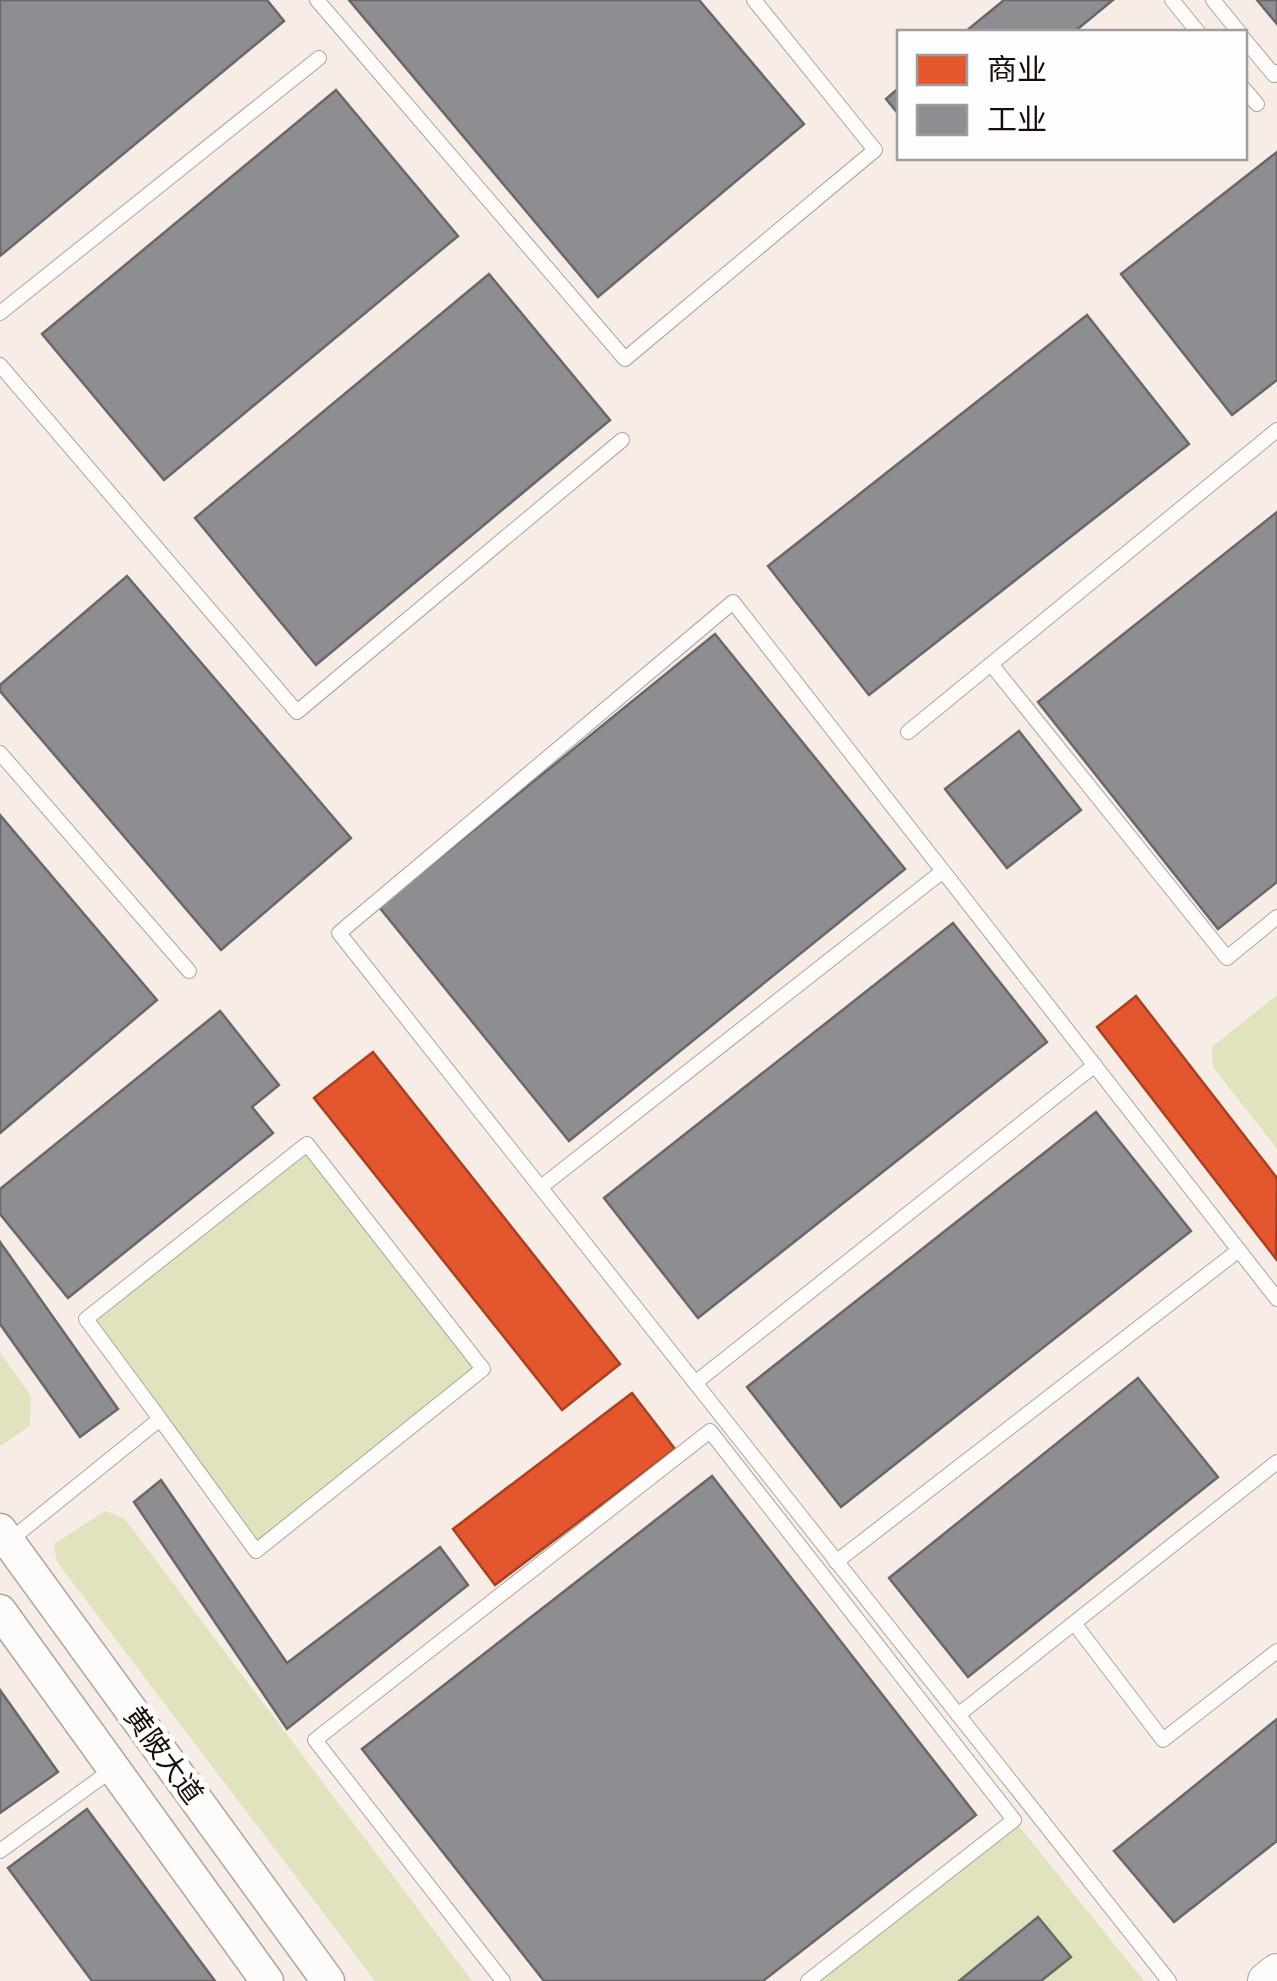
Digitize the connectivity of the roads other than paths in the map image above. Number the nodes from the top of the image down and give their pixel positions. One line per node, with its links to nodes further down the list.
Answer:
1 (317, 0): 2 (lane)
2 (754, 0)
3 (1172, 0): 5 (lane)
4 (1213, 0): 6 (lane)
5 (1196, 30)
6 (1237, 30)
7 (1247, 43): 9 (lane)
8 (318, 58): 12 (lane)
9 (1277, 72)
10 (1247, 94): 11 (lane)
11 (1256, 104)
12 (0, 313)
13 (0, 365): 15 (lane)
14 (1277, 430): 16 (lane)
15 (622, 440)
16 (991, 664): 17 (lane); 20 (lane)
17 (908, 732)
18 (0, 753): 21 (lane)
19 (943, 871): 22 (lane); 23 (lane); 23 (lane)
20 (1277, 917)
21 (188, 971)
22 (1095, 1065): 24 (lane); 26 (lane)
23 (540, 1188): 26 (lane)
24 (1239, 1250): 25 (lane); 30 (lane)
25 (1277, 1299)
26 (695, 1383): 30 (lane)
27 (160, 1419): 27 (lane); 29 (lane)
28 (1277, 1462): 32 (lane)
29 (4, 1536): 40 (street, 黄陂大道)
30 (836, 1562): 34 (lane)
31 (0, 1610): 35 (street, 黄陂大道)
32 (1074, 1623): 33 (lane); 34 (lane)
33 (1277, 1651)
34 (958, 1715): 42 (lane)
35 (114, 1769): 36 (lane); 39 (street, 黄陂大道)
36 (0, 1851)
37 (1277, 1973): 43 (main road)
38 (813, 1980): 41 (lane)
39 (267, 1981)
40 (328, 1981)
41 (503, 1981)
42 (1169, 1981)
43 (1267, 1981)

